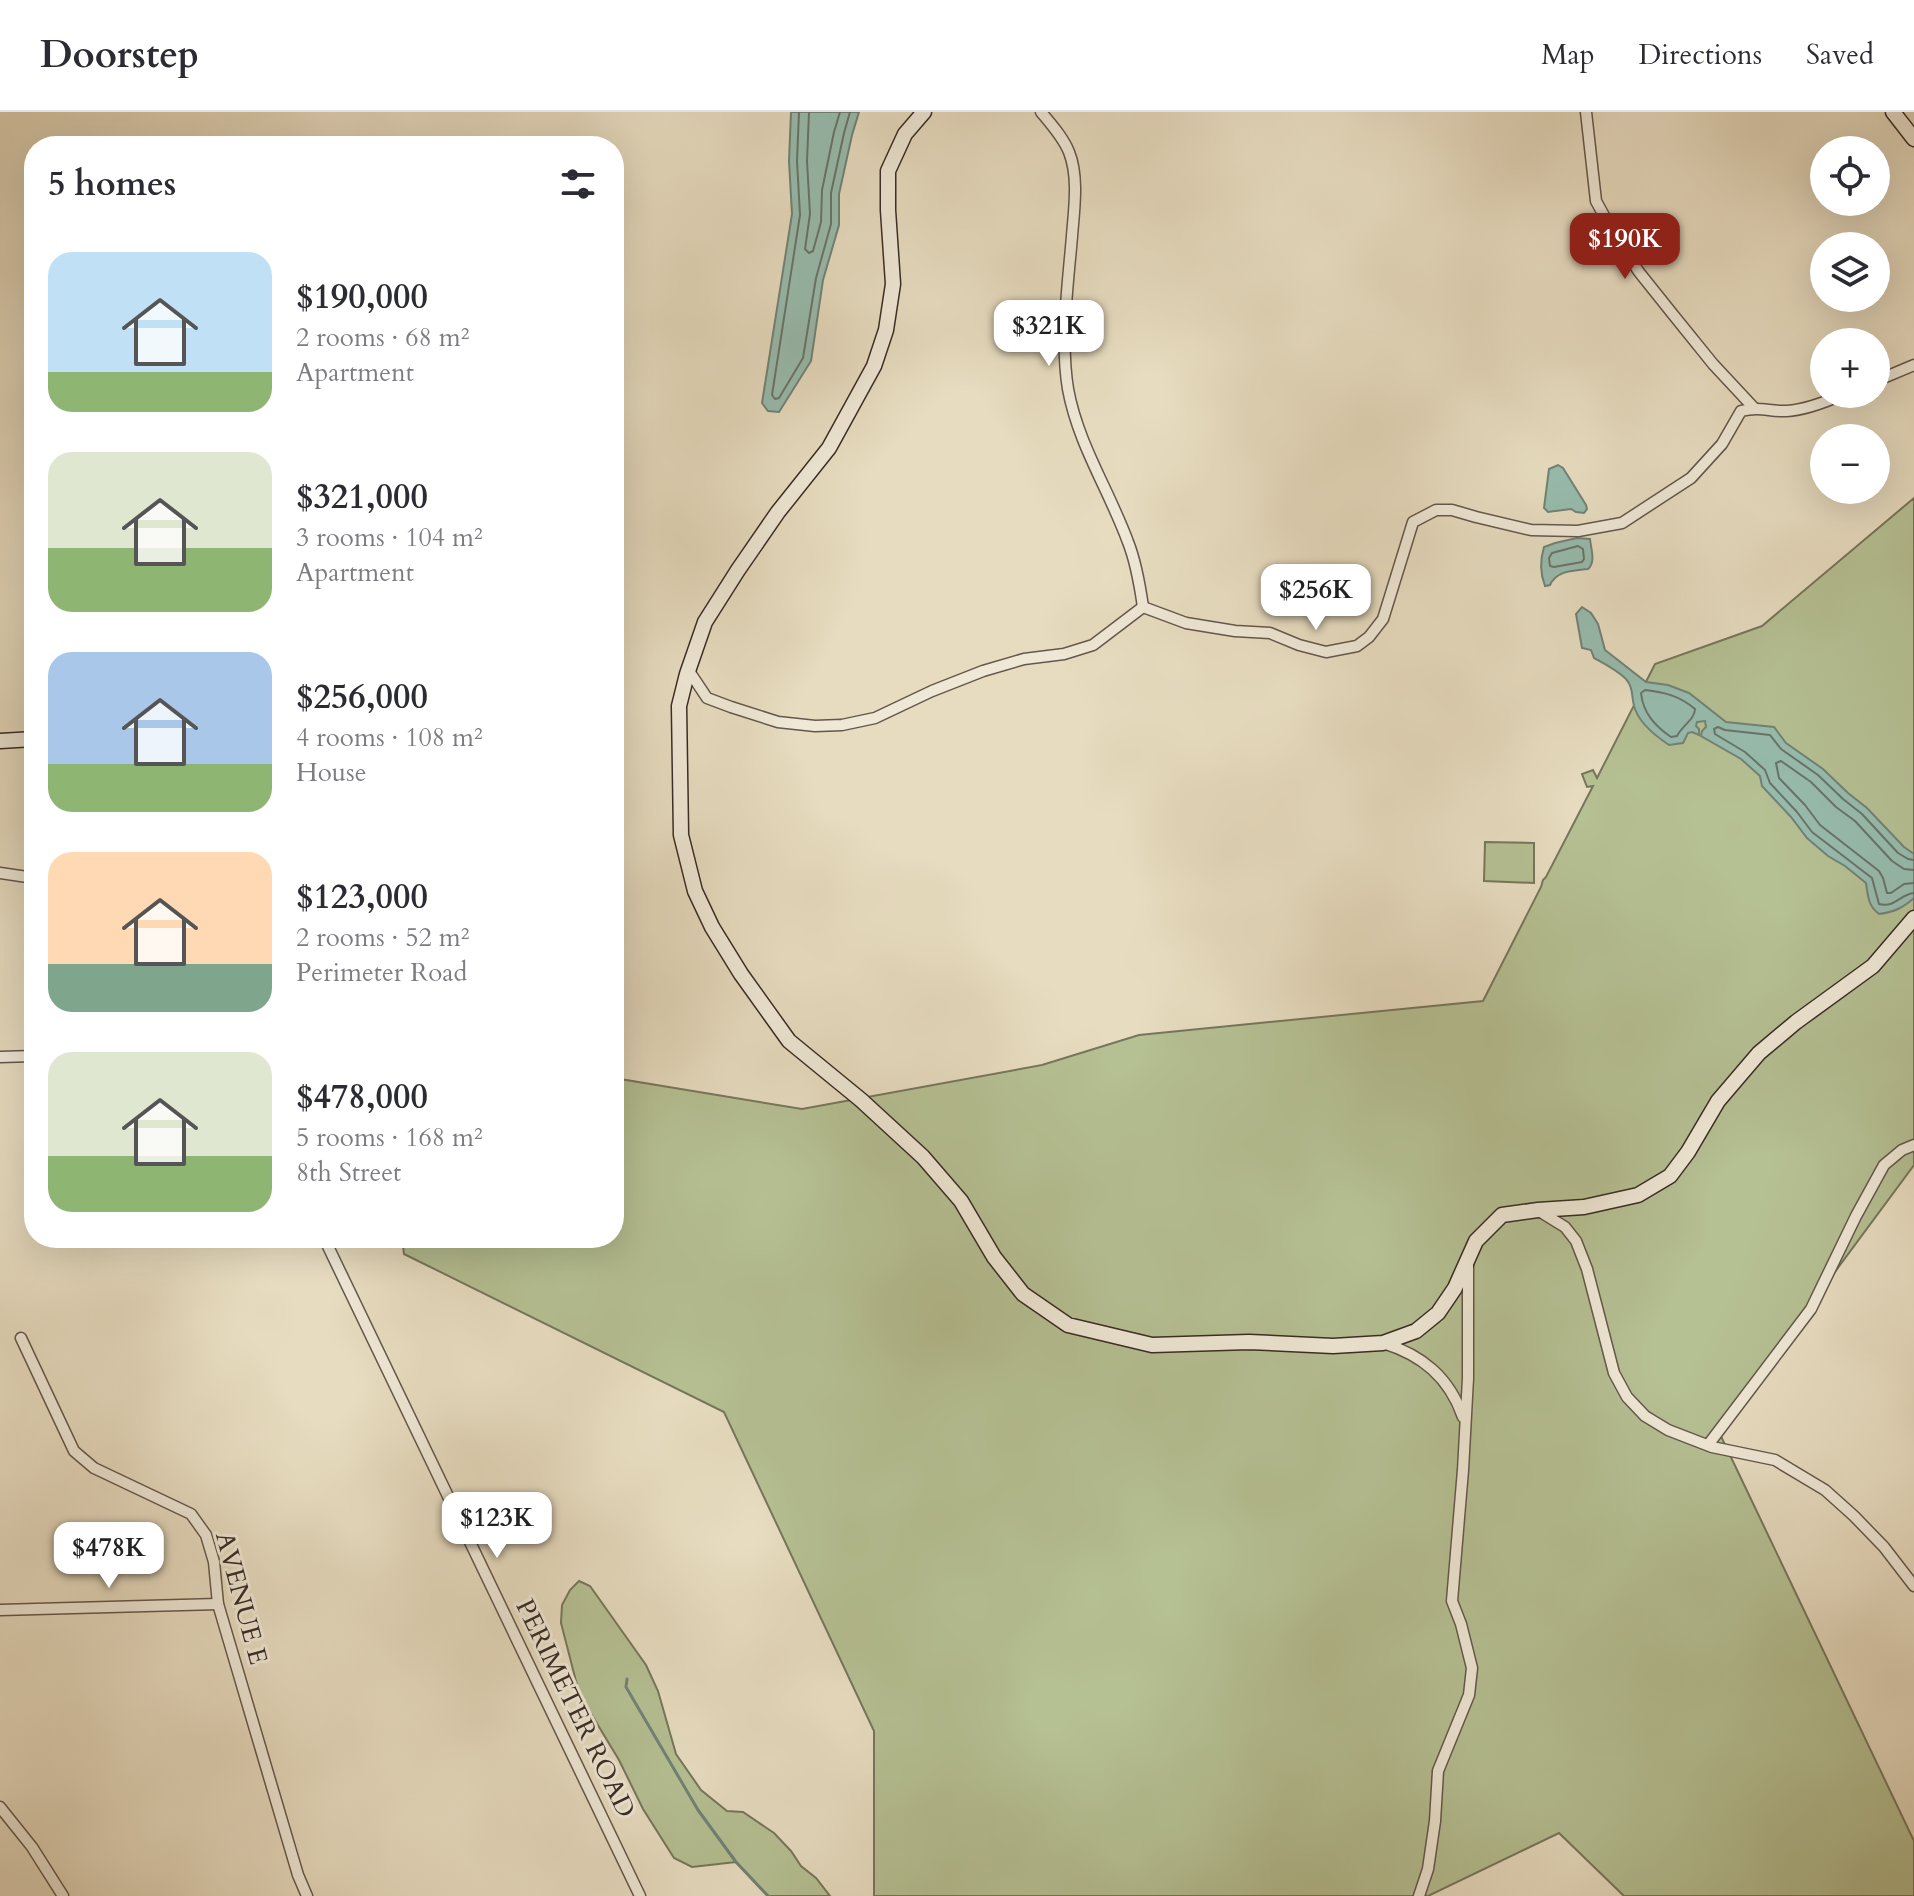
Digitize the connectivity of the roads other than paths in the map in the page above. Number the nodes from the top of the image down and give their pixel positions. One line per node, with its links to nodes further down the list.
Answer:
1 (924, 112): 11 (street)
2 (1041, 112): 10 (street)
3 (1586, 112): 9 (street)
4 (1893, 112): 5 (street)
5 (1914, 139)
6 (1914, 365): 7 (street)
7 (1890, 375)
8 (1810, 405): 9 (street)
9 (1754, 408): 10 (street)
10 (1143, 607): 11 (street)
11 (689, 671): 24 (street)
12 (24, 740): 13 (street)
13 (0, 741)
14 (0, 873): 15 (street)
15 (24, 877)
16 (1914, 918): 20 (street)
17 (24, 1056): 18 (street)
18 (0, 1057)
19 (1914, 1145): 26 (street)
20 (1538, 1210): 22 (street); 26 (street)
21 (329, 1248): 33 (street, PERIMETER ROAD)
22 (1468, 1260): 24 (street); 25 (street)
23 (21, 1338): 28 (street, AVENUE E)
24 (1383, 1343): 25 (street)
25 (1465, 1424): 34 (street)
26 (1708, 1445): 27 (street)
27 (1914, 1586)
28 (218, 1604): 29 (street); 32 (street, AVENUE E)
29 (0, 1610)
30 (0, 1807): 31 (street)
31 (63, 1896)
32 (307, 1896)
33 (640, 1896)
34 (1419, 1896)

